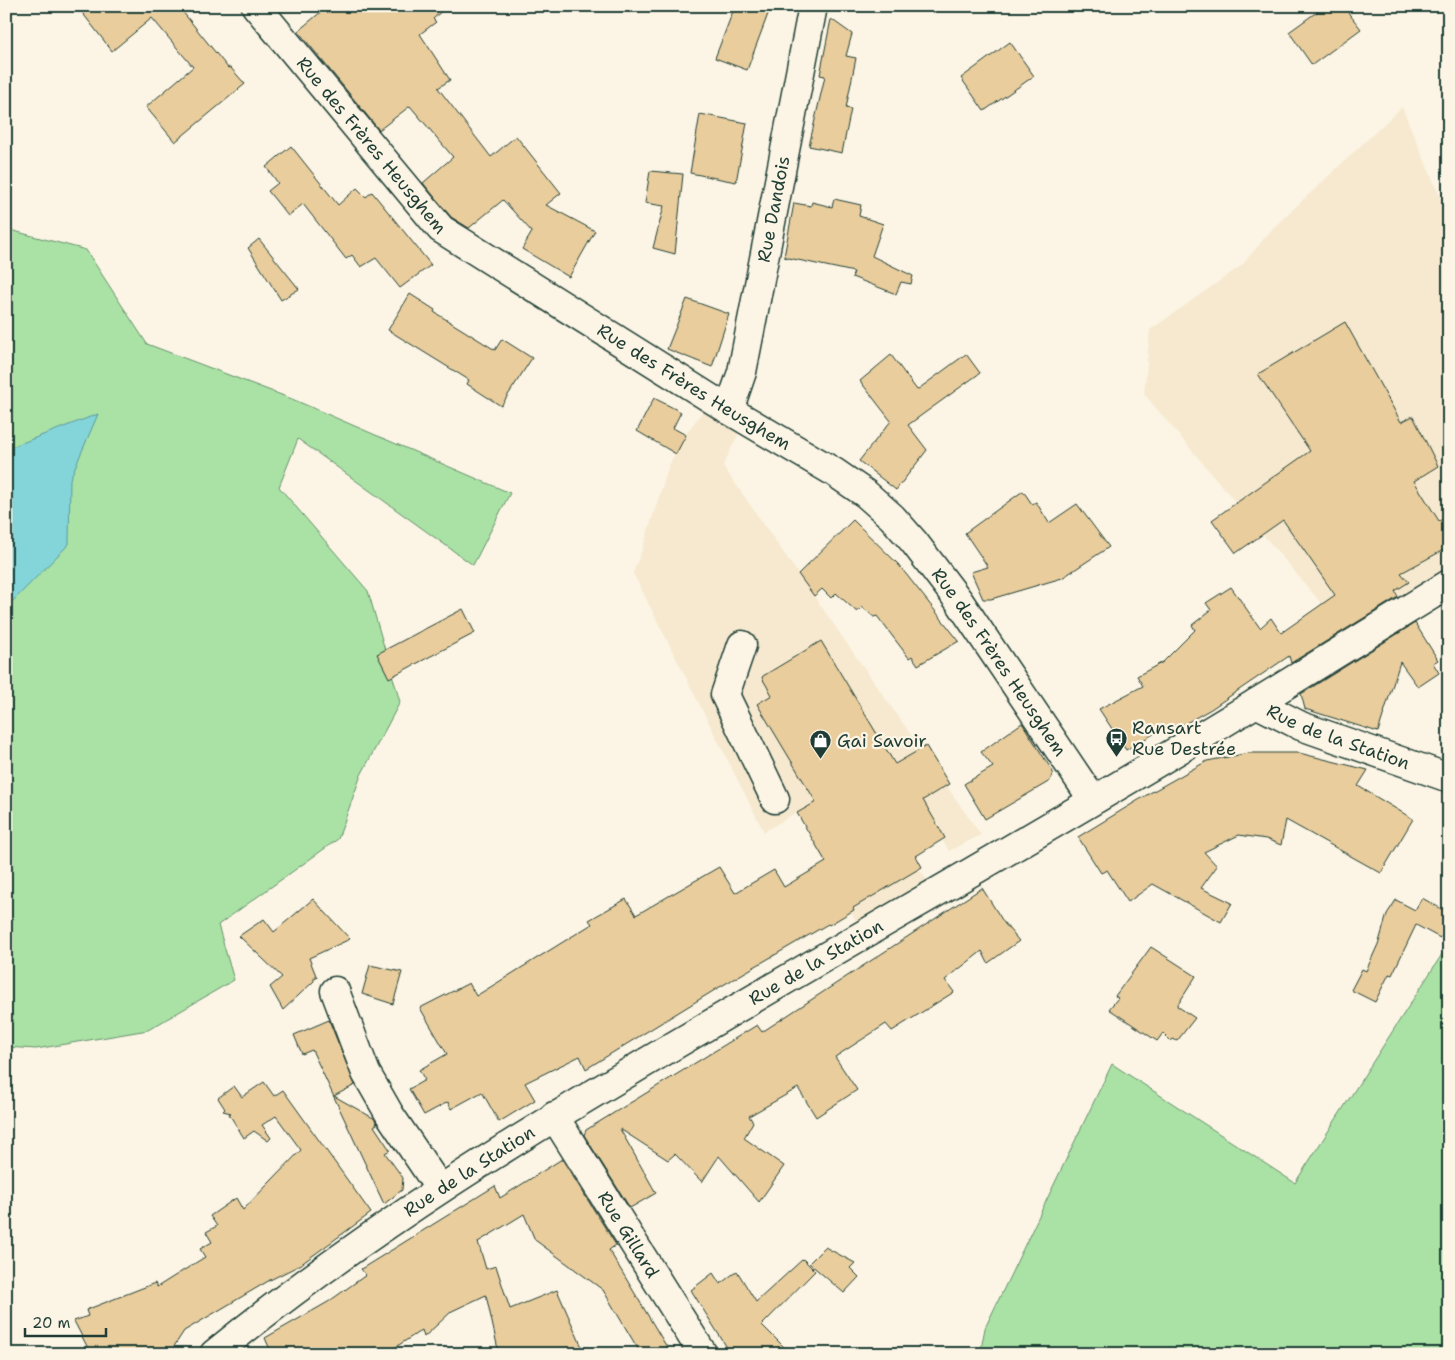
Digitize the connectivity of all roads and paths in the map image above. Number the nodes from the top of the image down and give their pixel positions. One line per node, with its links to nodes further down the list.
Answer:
1 (256, 6): 3 (street, Rue des Frères Heusghem)
2 (813, 6): 3 (street, Rue Dandois)
3 (729, 410): 9 (street, Rue des Frères Heusghem)
4 (1449, 584): 6 (street)
5 (742, 645): 8 (street)
6 (1256, 703): 7 (street, Rue de la Station); 9 (street, Rue de la Station)
7 (1449, 778)
8 (775, 799)
9 (1093, 800): 11 (street, Rue de la Station)
10 (335, 991): 12 (street)
11 (554, 1116): 12 (street, Rue de la Station); 14 (street, Rue Gillard)
12 (440, 1189): 13 (street, Rue de la Station)
13 (214, 1354)
14 (704, 1354)

